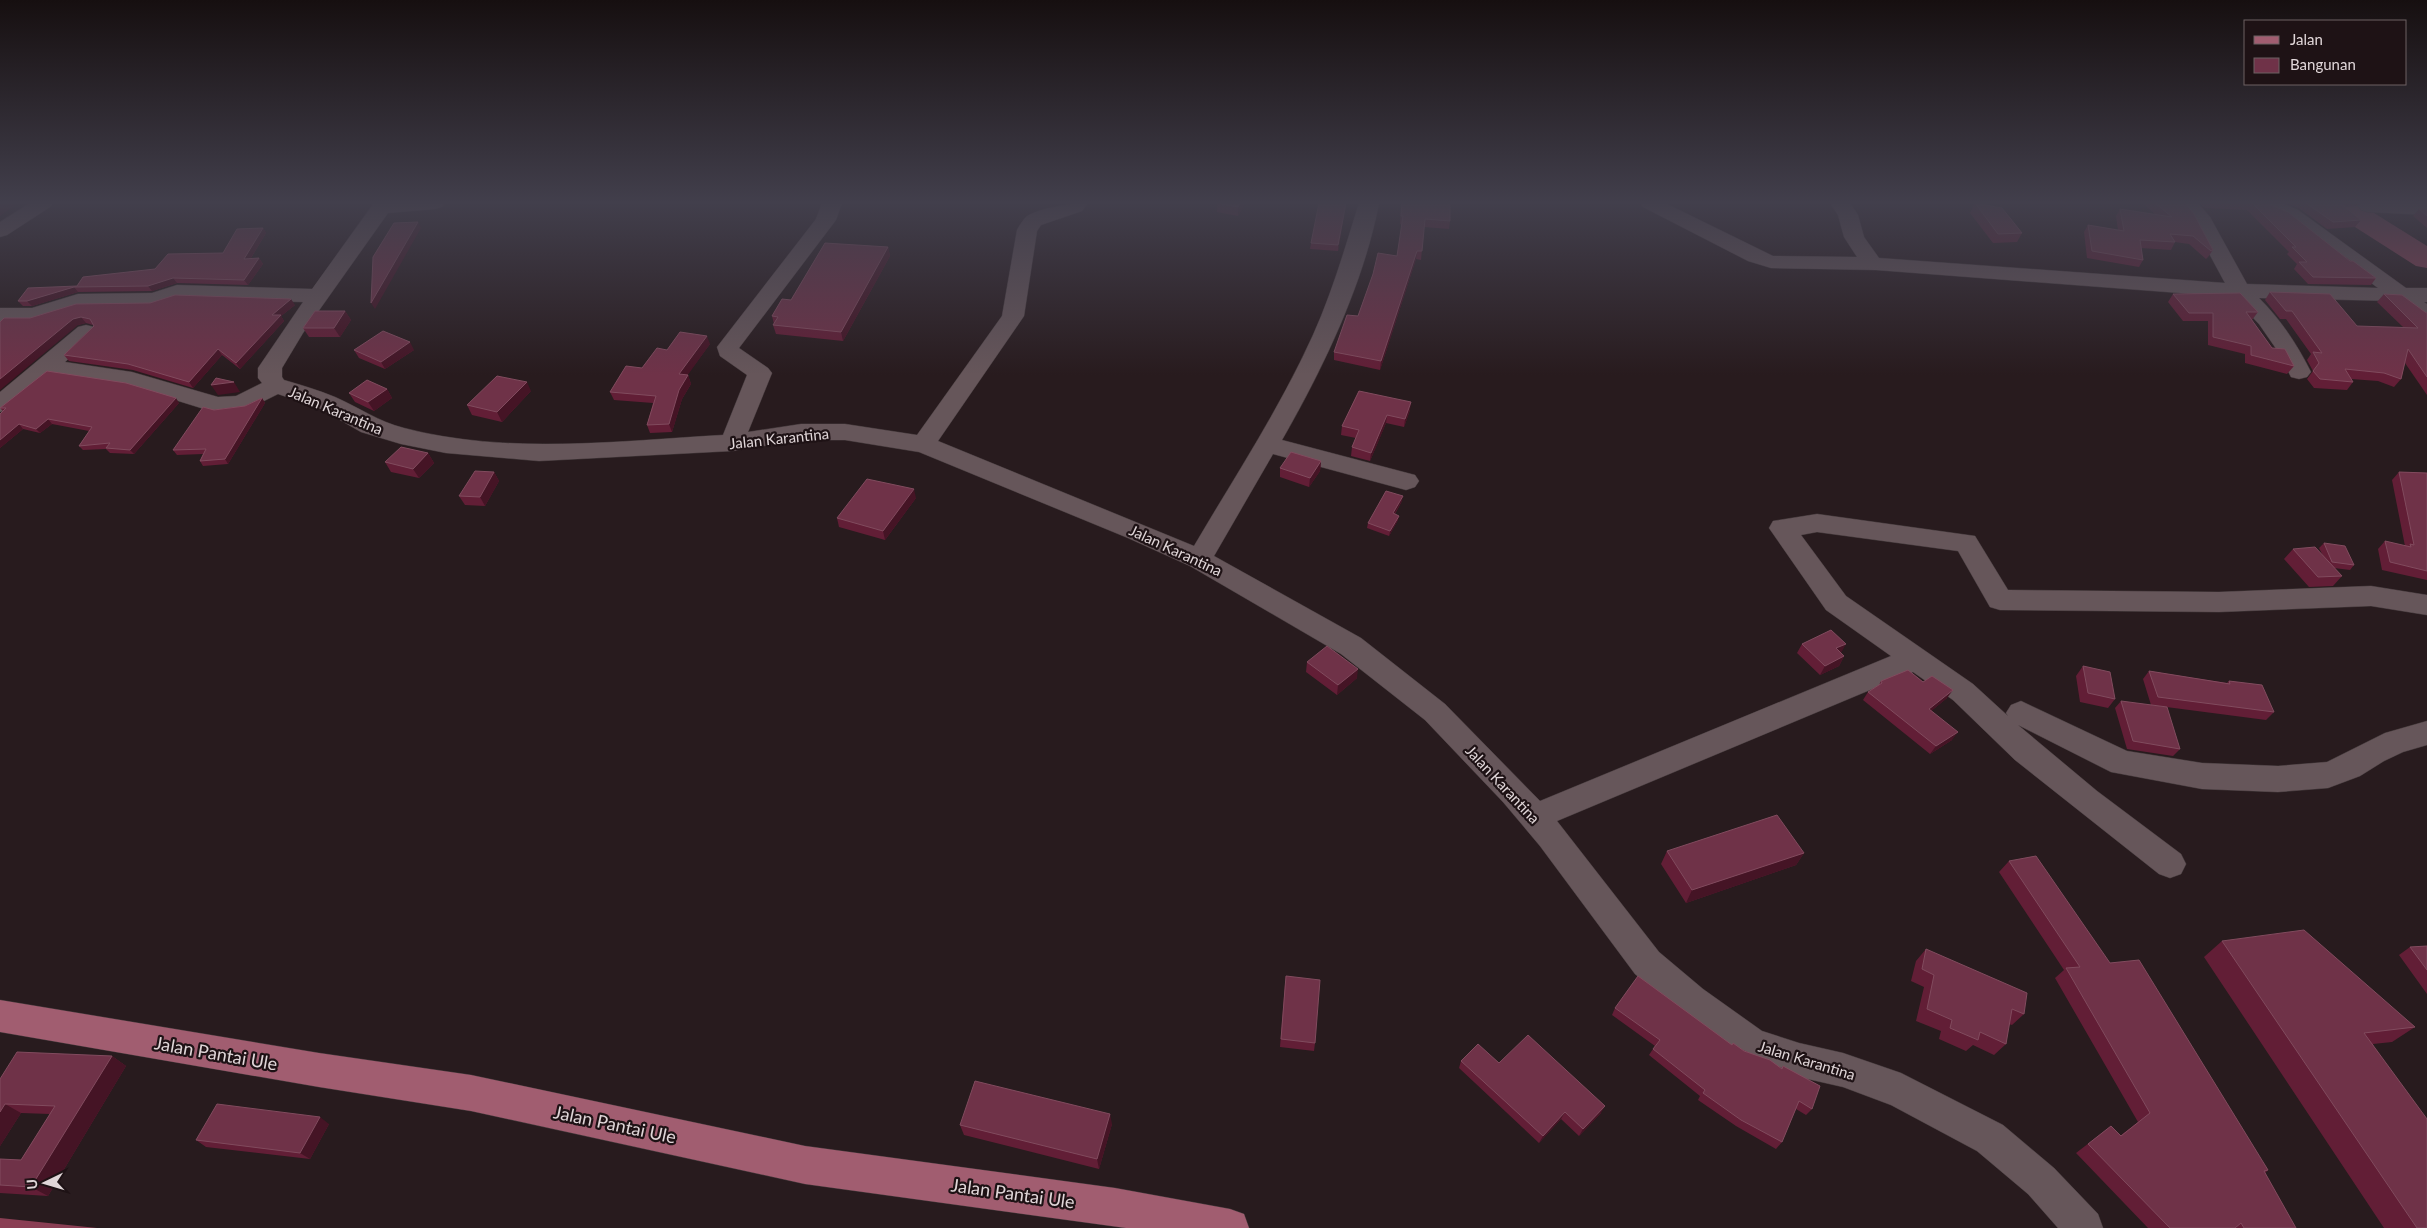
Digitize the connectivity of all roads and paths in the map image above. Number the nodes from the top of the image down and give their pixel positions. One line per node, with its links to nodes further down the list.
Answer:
1 (344, 260): 13 (street, Jalan Karantina)
2 (795, 260): 21 (street)
3 (1021, 260): 22 (street)
4 (1351, 260): 23 (street)
5 (1765, 260): 9 (street)
6 (1870, 260): 9 (street)
7 (2223, 260): 10 (street)
8 (2355, 260): 11 (street)
9 (1873, 264): 10 (street)
10 (2239, 290): 11 (street); 18 (street)
11 (2403, 295): 12 (street); 14 (street)
12 (2427, 295)
13 (319, 296): 15 (street); 19 (street, Jalan Karantina)
14 (2427, 314)
15 (0, 315)
16 (86, 332): 17 (street)
17 (44, 366): 19 (street); 20 (street)
18 (2299, 372)
19 (276, 385): 21 (street, Jalan Karantina)
20 (0, 404)
21 (732, 443): 22 (street, Jalan Karantina)
22 (923, 444): 25 (street, Jalan Karantina)
23 (1266, 444): 24 (street); 25 (street)
24 (1406, 481)
25 (1199, 559): 30 (street, Jalan Karantina)
26 (2427, 605): 27 (street)
27 (1914, 659): 30 (street); 31 (street)
28 (2021, 713): 29 (street)
29 (2427, 733)
30 (1534, 817): 34 (street, Jalan Karantina)
31 (2170, 864)
32 (0, 1016): 33 (main road, Jalan Pantai Ule)
33 (1230, 1228)
34 (2084, 1228)

